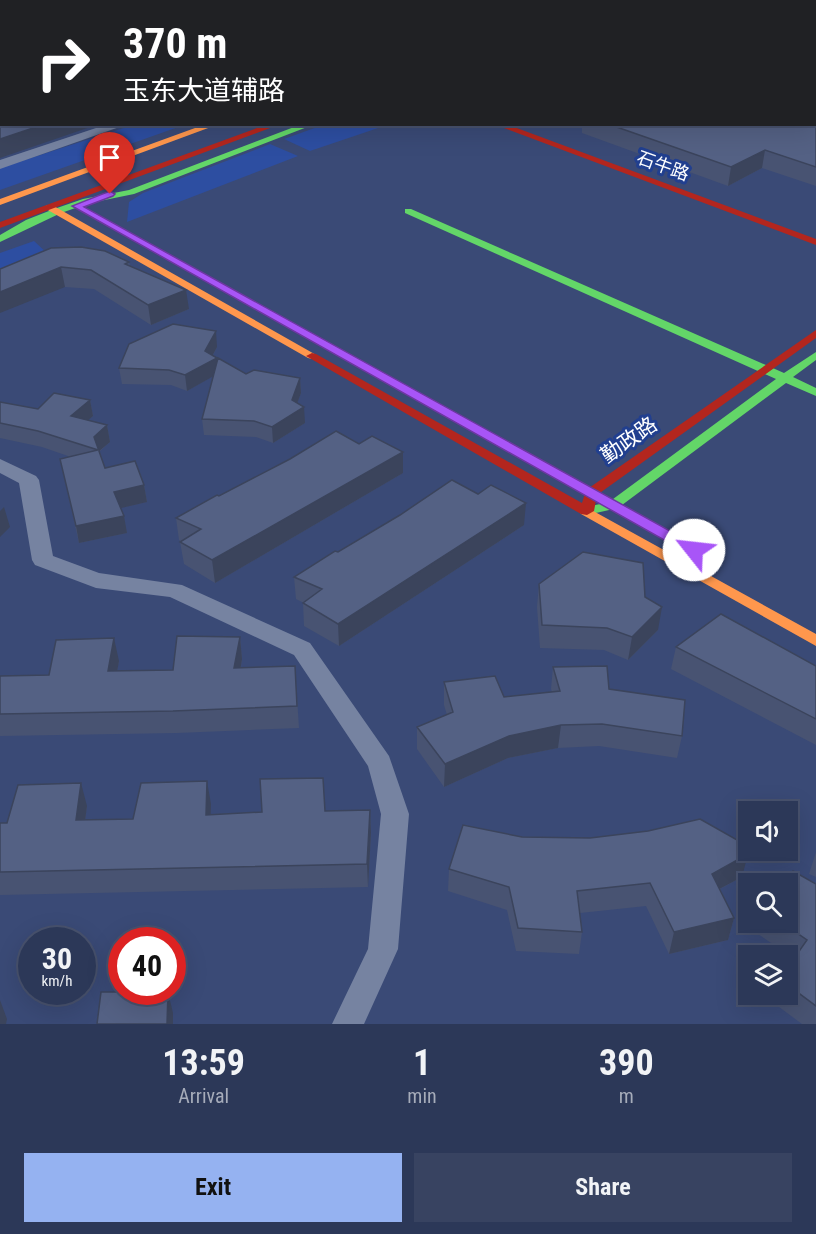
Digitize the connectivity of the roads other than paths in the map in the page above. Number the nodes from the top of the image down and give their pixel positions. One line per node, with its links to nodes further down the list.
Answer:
1 (116, 126): 10 (street)
2 (209, 126): 12 (street)
3 (241, 126): 16 (street)
4 (271, 126): 9 (street)
5 (304, 126): 9 (street)
6 (305, 126): 11 (street)
7 (502, 126): 23 (street, 石牛路)
8 (539, 126): 18 (street, 石牛路)
9 (180, 159): 13 (street)
10 (0, 165)
11 (131, 192): 13 (street); 14 (street)
12 (0, 202)
13 (63, 207): 17 (street); 19 (street); 22 (street)
14 (114, 211)
15 (408, 211): 26 (street)
16 (0, 212)
17 (96, 217)
18 (816, 227)
19 (2, 234): 20 (street)
20 (35, 234)
21 (67, 235): 22 (street)
22 (114, 242): 32 (street)
23 (816, 242)
24 (816, 333): 26 (street, 勤政路)
25 (816, 355): 27 (street, 勤政路)
26 (765, 370): 27 (street); 30 (street, 勤政路)
27 (784, 378): 28 (street); 31 (street, 勤政路)
28 (816, 392)
29 (0, 465): 34 (street)
30 (586, 490): 31 (street); 32 (street, 勤政路)
31 (618, 508): 32 (street, 勤政路)
32 (587, 511): 33 (street)
33 (816, 641)
34 (348, 1024)

